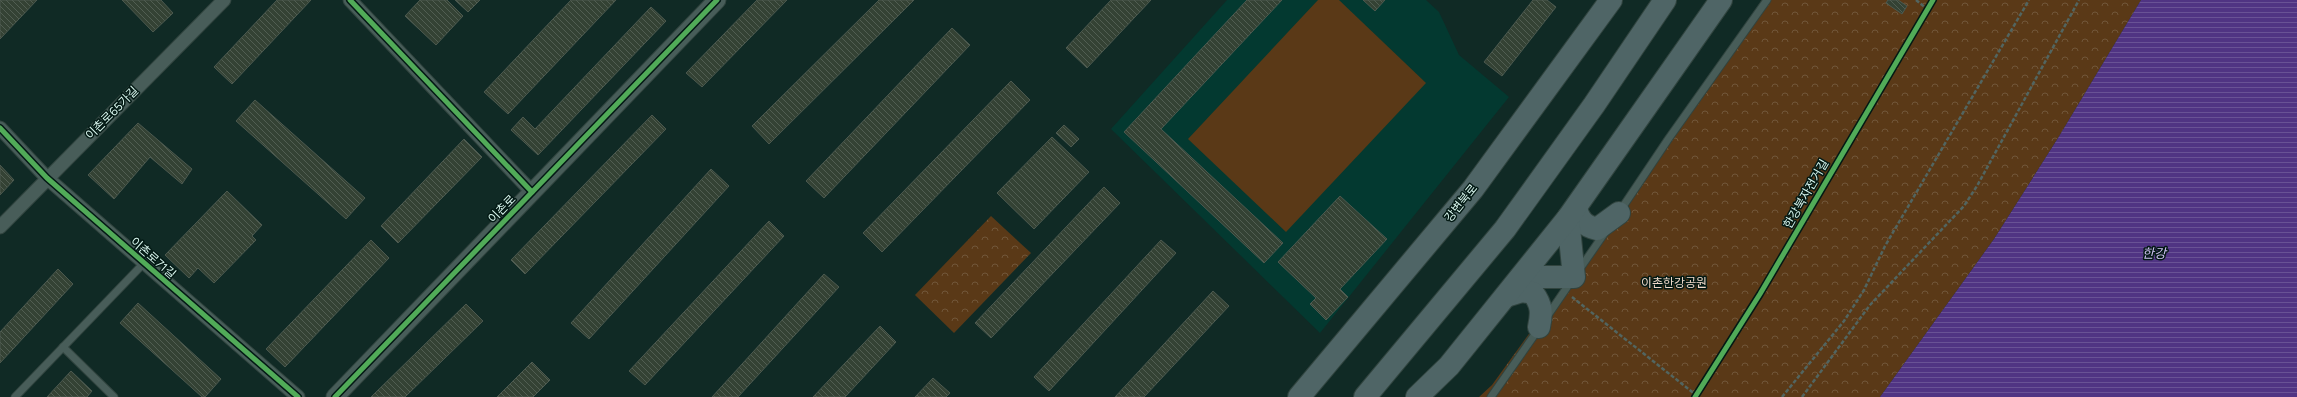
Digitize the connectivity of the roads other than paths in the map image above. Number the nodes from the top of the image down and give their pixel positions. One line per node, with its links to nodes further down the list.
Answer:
1 (224, 0): 9 (street, 이촌로65가길)
2 (350, 0): 10 (street)
3 (717, 0): 10 (street, 이촌로)
4 (1611, 0): 24 (highway, 강변북로)
5 (1665, 0): 25 (highway)
6 (1721, 0): 11 (highway)
7 (1767, 0): 12 (lane)
8 (0, 128): 9 (street, 이촌로71길)
9 (47, 178): 13 (street, 이촌로65가길); 14 (street, 이촌로71길)
10 (532, 192): 23 (street, 이촌로)
11 (1572, 213): 12 (highway); 15 (highway); 16 (highway)
12 (1619, 213): 16 (lane)
13 (0, 227)
14 (144, 263): 19 (lane); 22 (street, 이촌로71길)
15 (1521, 278): 16 (highway); 17 (highway)
16 (1570, 284): 18 (lane)
17 (1506, 296): 18 (highway); 26 (highway)
18 (1539, 327): 27 (lane)
19 (63, 347): 20 (lane); 21 (lane)
20 (15, 397)
21 (114, 397)
22 (298, 397)
23 (335, 397)
24 (1300, 397)
25 (1365, 397)
26 (1417, 397)
27 (1491, 397)

